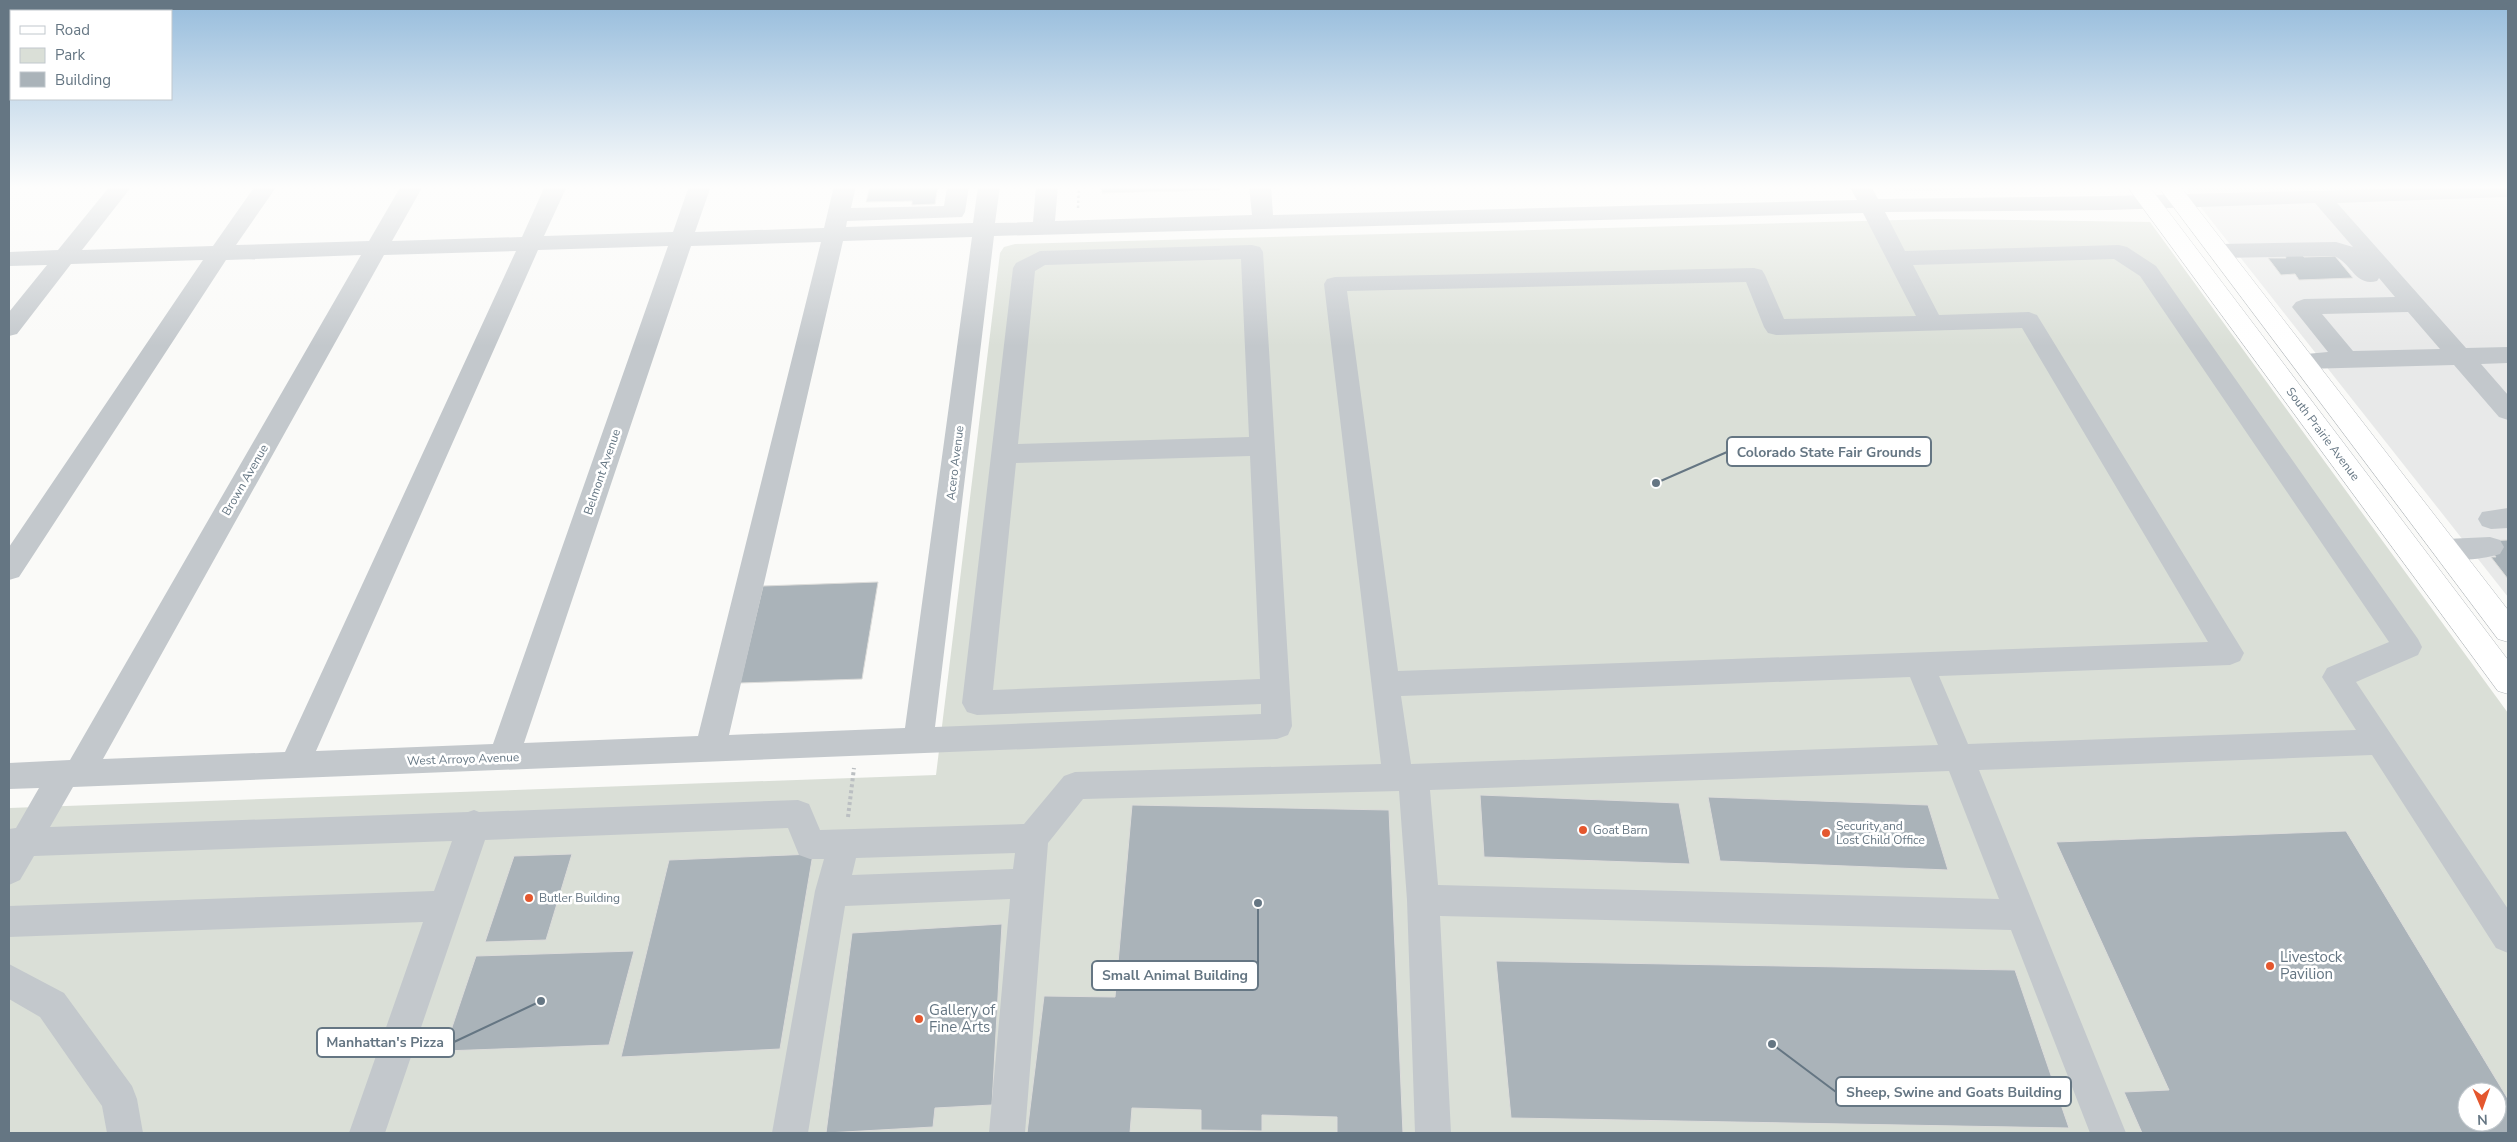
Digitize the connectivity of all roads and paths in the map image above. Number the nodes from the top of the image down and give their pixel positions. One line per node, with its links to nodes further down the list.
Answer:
1 (78, 239): 17 (street)
2 (229, 239): 15 (street)
3 (381, 239): 14 (street, Brown Avenue)
4 (532, 239): 13 (street)
5 (671, 239): 13 (street)
6 (680, 239): 42 (street, Belmont Avenue)
7 (832, 239): 41 (street)
8 (981, 239): 38 (street, Acero Avenue)
9 (1888, 239): 18 (street)
10 (2177, 239): 35 (main road, South Prairie Avenue)
11 (2210, 239): 16 (main road)
12 (2354, 239): 20 (street)
13 (530, 244): 14 (street); 44 (street)
14 (376, 248): 15 (street); 45 (street, Brown Avenue)
15 (220, 252): 17 (street); 32 (street)
16 (2220, 252): 20 (street); 26 (main road)
17 (64, 257): 19 (street); 22 (street)
18 (1898, 258): 21 (street); 40 (street)
19 (9, 259)
20 (2404, 304): 24 (street); 25 (street)
21 (1932, 323): 34 (street); 36 (street)
22 (9, 328)
23 (2508, 355): 24 (street)
24 (2461, 356): 25 (street); 27 (street)
25 (2347, 360): 26 (street)
26 (2304, 362): 31 (main road)
27 (2508, 411)
28 (1262, 446): 29 (street); 29 (street); 37 (street)
29 (1004, 454): 37 (street)
30 (2490, 547): 31 (street)
31 (2446, 549): 33 (main road)
32 (9, 569)
33 (2508, 631)
34 (1919, 664): 36 (street); 43 (street)
35 (2508, 682)
36 (1385, 684): 47 (street)
37 (1275, 691): 38 (street, West Arroyo Avenue)
38 (918, 740): 39 (street, West Arroyo Avenue)
39 (857, 742): 41 (street, West Arroyo Avenue); 51 (path)
40 (2380, 742): 43 (street); 59 (street)
41 (710, 750): 42 (street, West Arroyo Avenue)
42 (504, 758): 44 (street, West Arroyo Avenue)
43 (1959, 758): 47 (street); 57 (street)
44 (294, 765): 45 (street, West Arroyo Avenue)
45 (71, 774): 46 (street, West Arroyo Avenue); 50 (street, Brown Avenue)
46 (9, 776)
47 (1406, 778): 49 (street); 55 (street)
48 (474, 824): 50 (street); 51 (street); 56 (street)
49 (1032, 838): 51 (street); 53 (street)
50 (17, 842): 52 (street, Brown Avenue)
51 (844, 844): 54 (street)
52 (9, 870)
53 (1028, 884): 54 (street); 64 (street)
54 (831, 891): 63 (street)
55 (1423, 900): 57 (street); 65 (street)
56 (446, 906): 58 (street); 62 (street)
57 (2021, 915): 66 (street)
58 (9, 922)
59 (2508, 938)
60 (9, 980): 61 (street)
61 (125, 1133)
62 (367, 1133)
63 (790, 1133)
64 (1007, 1133)
65 (1433, 1133)
66 (2108, 1133)

